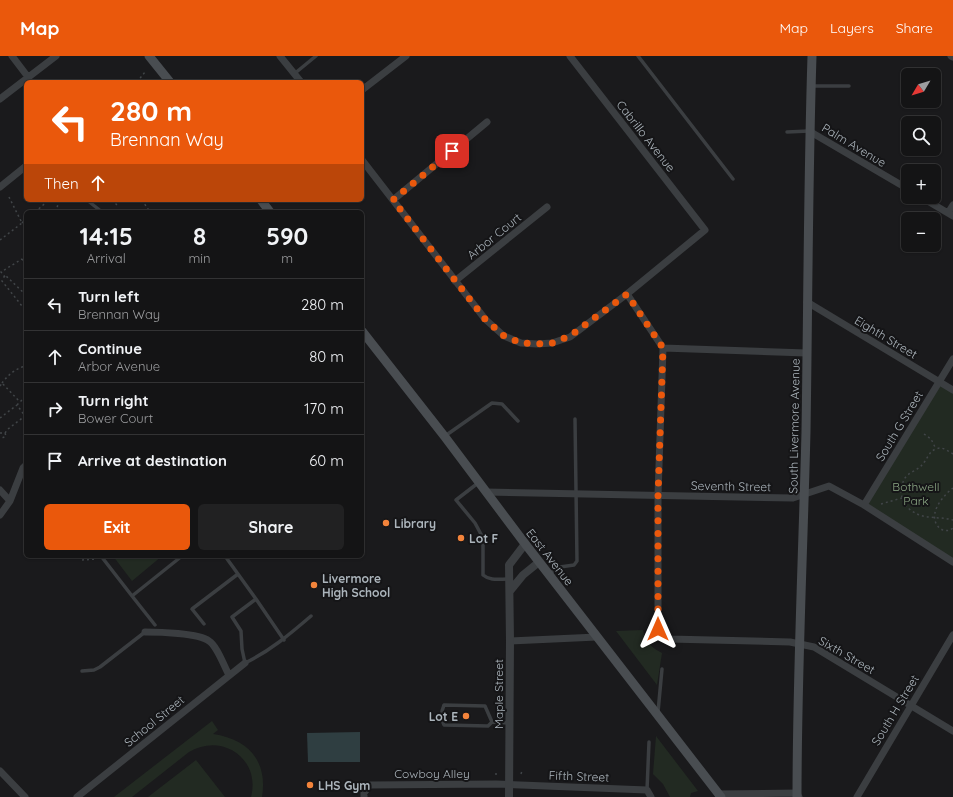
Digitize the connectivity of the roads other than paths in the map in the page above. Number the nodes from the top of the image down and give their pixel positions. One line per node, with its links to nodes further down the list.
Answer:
1 (12, 56): 11 (street)
2 (56, 56): 11 (street)
3 (149, 56): 14 (main road)
4 (280, 56): 10 (street)
5 (316, 56): 10 (lane)
6 (406, 56): 18 (street)
7 (570, 56): 36 (street, Cabrillo Avenue)
8 (638, 56): 25 (lane)
9 (812, 56): 16 (main road, South Livermore Avenue)
10 (294, 74): 15 (street)
11 (28, 77): 13 (street)
12 (24, 80): 19 (street)
13 (24, 80)
14 (165, 80)
15 (298, 80)
16 (811, 86): 17 (lane); 21 (main road, South Livermore Avenue)
17 (849, 86)
18 (364, 88)
19 (0, 99)
20 (487, 122): 28 (street)
21 (810, 131): 22 (lane); 26 (street, Palm Avenue); 37 (main road, South Livermore Avenue)
22 (787, 132)
23 (364, 163): 28 (street)
24 (24, 168): 27 (street)
25 (732, 179)
26 (901, 185)
27 (0, 187)
28 (393, 200): 35 (street)
29 (90, 202): 33 (lane)
30 (933, 204): 34 (street)
31 (953, 205): 34 (street)
32 (547, 208): 35 (street, Arbor Court)
33 (100, 210)
34 (951, 215)
35 (455, 281): 36 (street)
36 (627, 294): 39 (street)
37 (808, 302): 40 (main road, South Livermore Avenue); 42 (street, Eighth Street)
38 (364, 334): 46 (main road, East Avenue)
39 (663, 348): 40 (street); 53 (street)
40 (807, 353): 52 (main road, South Livermore Avenue)
41 (953, 359): 42 (street, South G Street)
42 (939, 382): 43 (street, Eighth Street); 55 (street, South G Street)
43 (953, 390)
44 (575, 419): 51 (lane)
45 (518, 421): 46 (lane)
46 (444, 437): 48 (main road, East Avenue)
47 (24, 467): 54 (street)
48 (479, 482): 50 (main road, East Avenue); 65 (lane)
49 (0, 490): 54 (street)
50 (486, 492): 51 (street, Seventh Street); 57 (main road, East Avenue)
51 (576, 494): 53 (street, Seventh Street); 64 (lane)
52 (804, 495): 53 (street, Seventh Street); 55 (street, Seventh Street); 77 (main road, South Livermore Avenue)
53 (658, 496): 77 (street, Sixth Street)
54 (10, 501): 56 (street)
55 (864, 505): 62 (street, Seventh Street)
56 (0, 515)
57 (525, 544): 61 (main road, East Avenue); 65 (street, Maple Street)
58 (103, 558): 67 (lane)
59 (180, 558): 67 (lane)
60 (226, 558): 63 (lane)
61 (539, 562): 64 (main road, East Avenue); 66 (street)
62 (953, 562)
63 (238, 574): 68 (lane); 70 (lane)
64 (548, 574): 74 (main road, East Avenue)
65 (509, 580): 66 (street, Maple Street)
66 (510, 591): 76 (street, Maple Street)
67 (132, 596): 71 (lane)
68 (256, 599): 75 (lane); 78 (lane)
69 (311, 616): 75 (lane)
70 (204, 624)
71 (155, 625)
72 (145, 632): 80 (lane); 81 (street)
73 (953, 635): 82 (street, South H Street)
74 (597, 637): 76 (street); 83 (main road, East Avenue)
75 (284, 640): 78 (lane)
76 (510, 641): 85 (street, Maple Street)
77 (799, 643): 82 (street, Sixth Street); 92 (main road, South Livermore Avenue)
78 (245, 663): 81 (street, School Street)
79 (662, 668): 83 (lane)
80 (82, 671)
81 (229, 675): 94 (street, School Street)
82 (911, 705): 86 (street, Sixth Street); 98 (street, South H Street)
83 (658, 715): 91 (main road, East Avenue)
84 (492, 722): 84 (lane); 85 (lane)
85 (509, 723): 89 (street, Maple Street)
86 (953, 731)
87 (649, 742): 90 (lane)
88 (0, 771): 93 (street)
89 (509, 784): 90 (street, Fifth Street); 95 (street, Cowboy Alley); 96 (street, Maple Street)
90 (647, 790): 97 (street)
91 (720, 795): 92 (street)
92 (798, 796)
93 (25, 797)
94 (77, 797)
95 (364, 797)
96 (509, 797)
97 (651, 797)
98 (857, 797)

